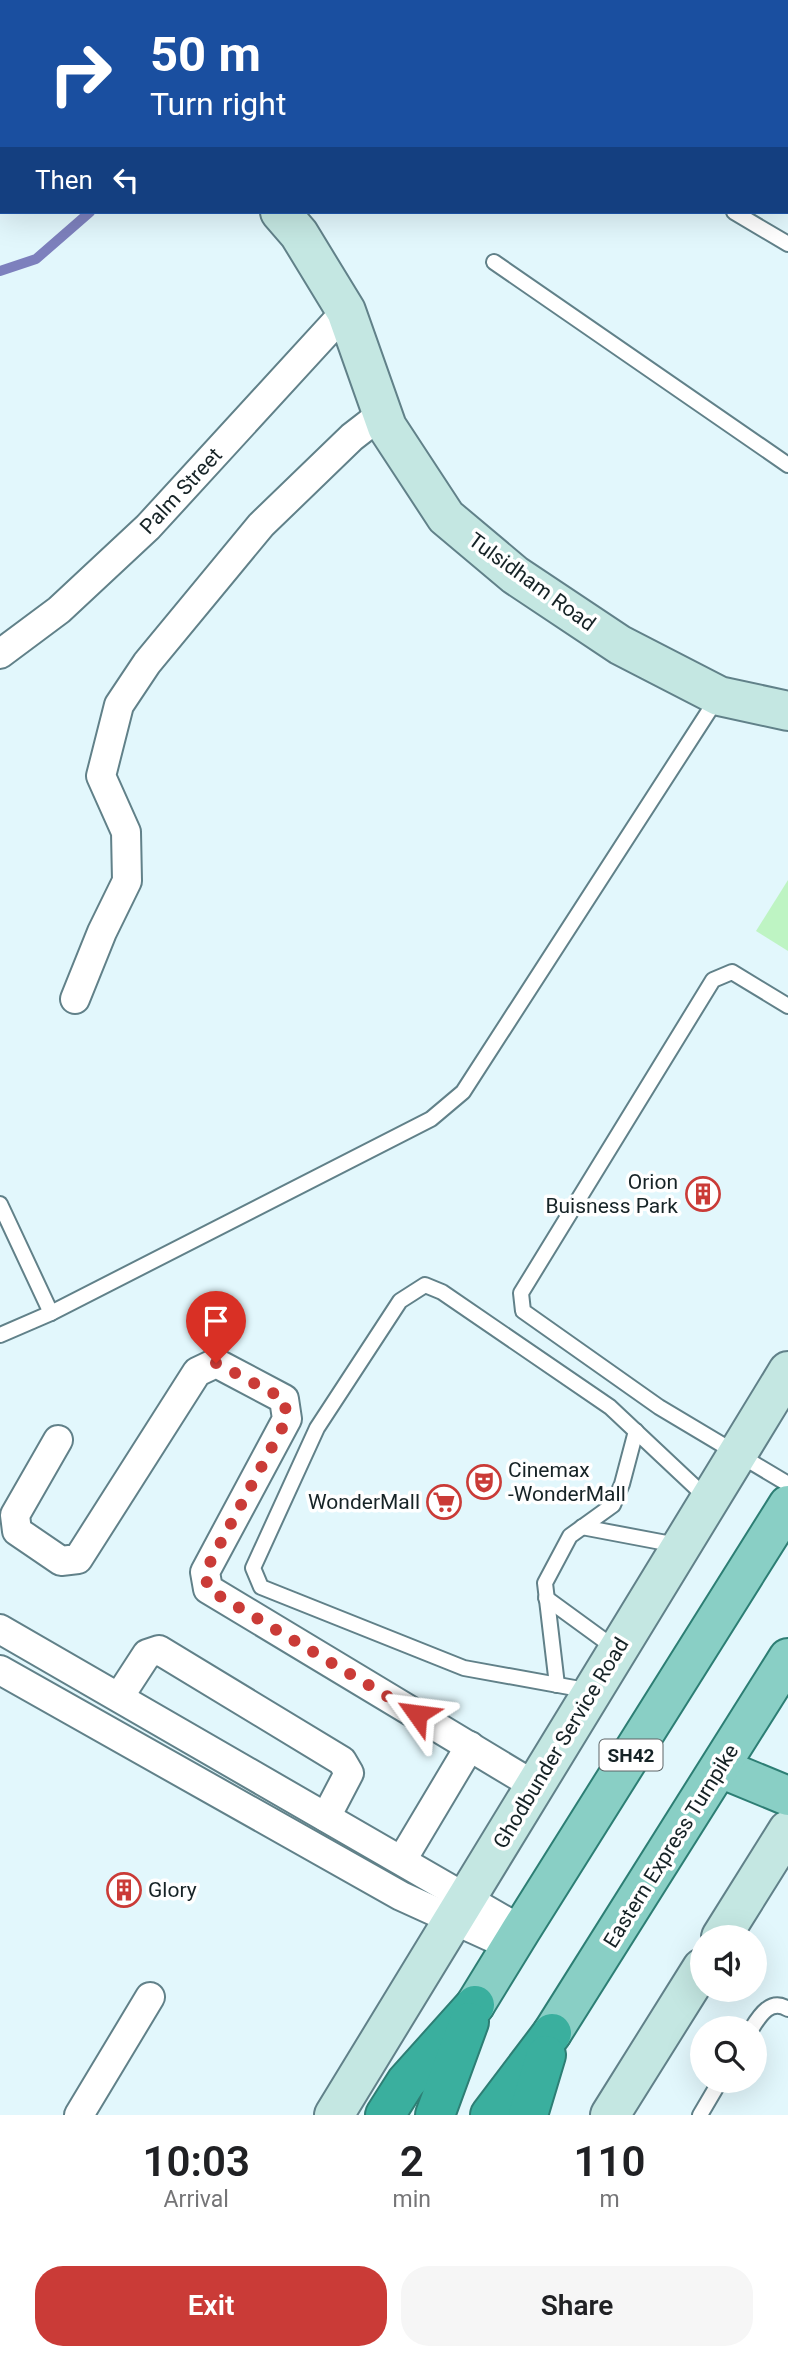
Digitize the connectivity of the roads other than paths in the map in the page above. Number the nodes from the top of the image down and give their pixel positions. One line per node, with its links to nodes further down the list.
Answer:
1 (282, 214): 5 (street, Tulsidham Road)
2 (737, 214): 3 (lane)
3 (788, 244)
4 (494, 262): 7 (lane)
5 (346, 311): 6 (street, Tulsidham Road); 8 (street, Palm Street)
6 (383, 413): 9 (street, Tulsidham Road); 11 (street)
7 (788, 465)
8 (0, 654)
9 (719, 696): 10 (street, Tulsidham Road); 14 (lane)
10 (788, 711)
11 (75, 999)
12 (788, 1006): 19 (lane)
13 (0, 1204): 14 (lane)
14 (51, 1313): 15 (lane)
15 (0, 1335)
16 (788, 1371): 19 (street, Ghodbunder Service Road)
17 (636, 1431): 21 (lane); 23 (lane); 30 (lane)
18 (58, 1440): 32 (street)
19 (737, 1454): 20 (lane); 21 (street, Ghodbunder Service Road)
20 (788, 1484)
21 (709, 1500): 24 (street, Ghodbunder Service Road)
22 (788, 1505): 41 (main road, SH42)
23 (582, 1527): 24 (lane); 25 (lane)
24 (681, 1545): 27 (street, Ghodbunder Service Road)
25 (546, 1598): 27 (lane); 30 (lane)
26 (0, 1629): 31 (street)
27 (617, 1649): 30 (street, Ghodbunder Service Road)
28 (788, 1658): 33 (main road, Eastern Express Turnpike)
29 (0, 1670): 39 (street)
30 (575, 1688): 34 (street, Ghodbunder Service Road)
31 (119, 1697): 36 (street); 36 (street)
32 (470, 1746): 34 (street); 38 (street)
33 (720, 1768): 35 (main road); 47 (main road, Eastern Express Turnpike)
34 (535, 1786): 39 (street, Ghodbunder Service Road)
35 (788, 1796)
36 (326, 1817): 38 (street)
37 (788, 1830): 40 (street)
38 (402, 1860): 39 (street)
39 (460, 1909): 41 (street); 51 (street, Ghodbunder Service Road)
40 (729, 1925)
41 (516, 1938): 44 (main road, SH42)
42 (690, 1987): 55 (street)
43 (150, 1997): 50 (street)
44 (475, 2006): 49 (highway); 52 (highway, SH42)
45 (788, 2009): 46 (lane)
46 (760, 2016)
47 (552, 2033): 53 (highway); 54 (highway)
48 (713, 2093): 56 (lane)
49 (436, 2113)
50 (79, 2115)
51 (334, 2115)
52 (385, 2115)
53 (490, 2115)
54 (528, 2115)
55 (610, 2115)
56 (699, 2115)

